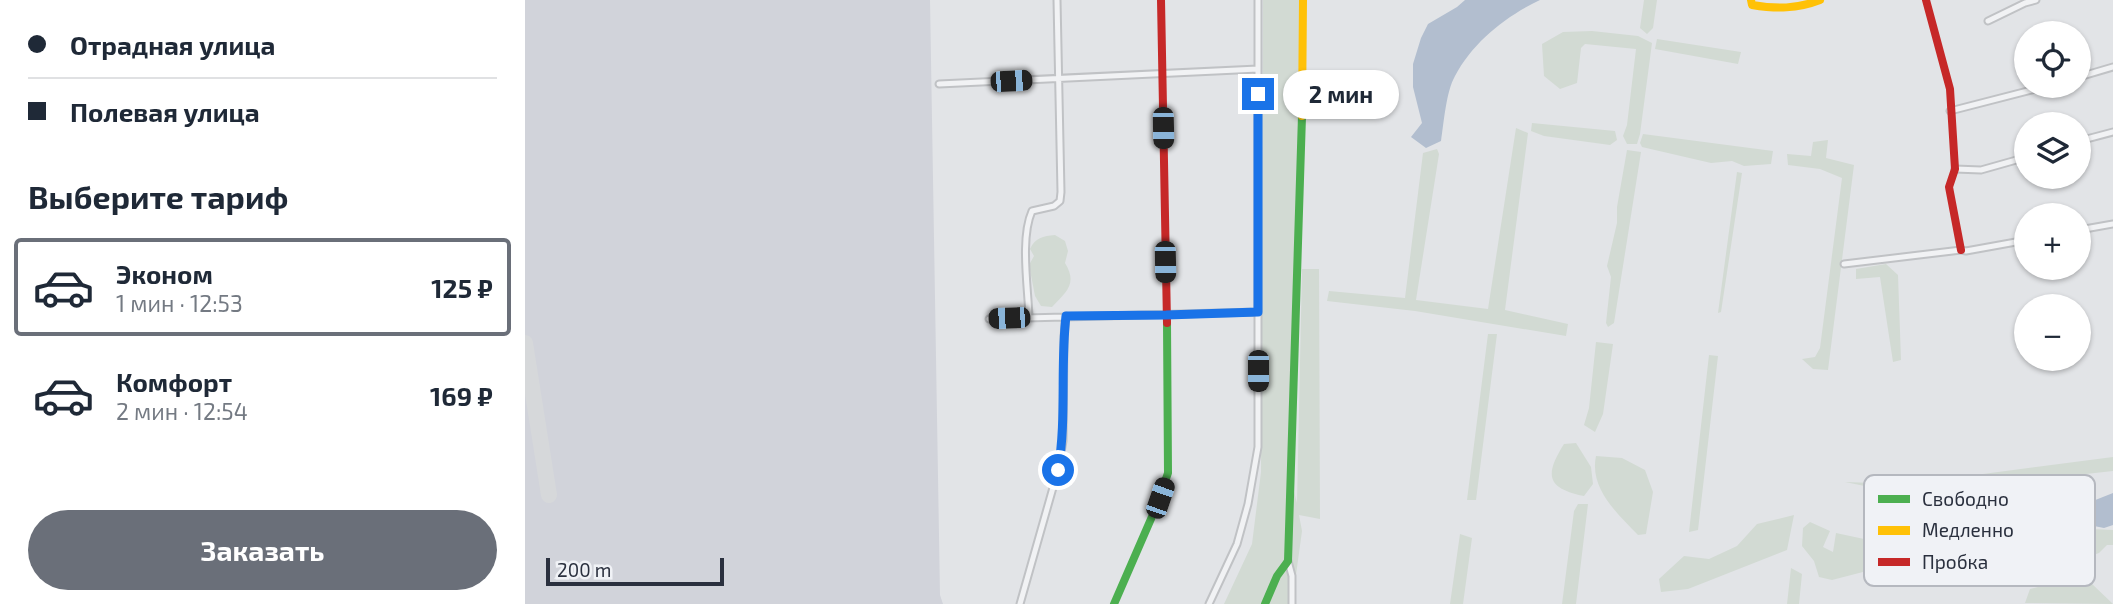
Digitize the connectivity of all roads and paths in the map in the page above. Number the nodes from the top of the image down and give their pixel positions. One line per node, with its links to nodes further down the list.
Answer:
1 (1056, 0): 15 (street)
2 (1161, 0): 14 (street)
3 (1258, 0): 12 (street)
4 (1303, 0): 33 (street)
5 (1751, 0): 6 (street)
6 (1820, 0)
7 (1926, 0): 18 (street)
8 (2036, 0): 9 (street)
9 (2024, 1): 10 (street)
10 (1988, 21)
11 (2113, 67): 13 (street)
12 (1258, 69): 14 (street); 28 (street)
13 (2091, 73)
14 (1162, 74): 15 (street); 29 (street)
15 (1059, 78): 16 (street); 31 (street)
16 (939, 84)
17 (2014, 95): 18 (street)
18 (1950, 111): 22 (street)
19 (2113, 132): 20 (street)
20 (2091, 138)
21 (2014, 161): 22 (street)
22 (1955, 169): 26 (street)
23 (2113, 224): 24 (street)
24 (2091, 228)
25 (2014, 242): 26 (street)
26 (1961, 250): 27 (street)
27 (1844, 264)
28 (1258, 312): 29 (street); 36 (street)
29 (1166, 315): 30 (street); 35 (street)
30 (1066, 316): 31 (street); 34 (street)
31 (1029, 317): 32 (street)
32 (989, 319)
33 (1288, 561): 37 (street); 38 (street)
34 (1020, 604)
35 (1114, 604)
36 (1209, 604)
37 (1265, 604)
38 (1292, 604)

